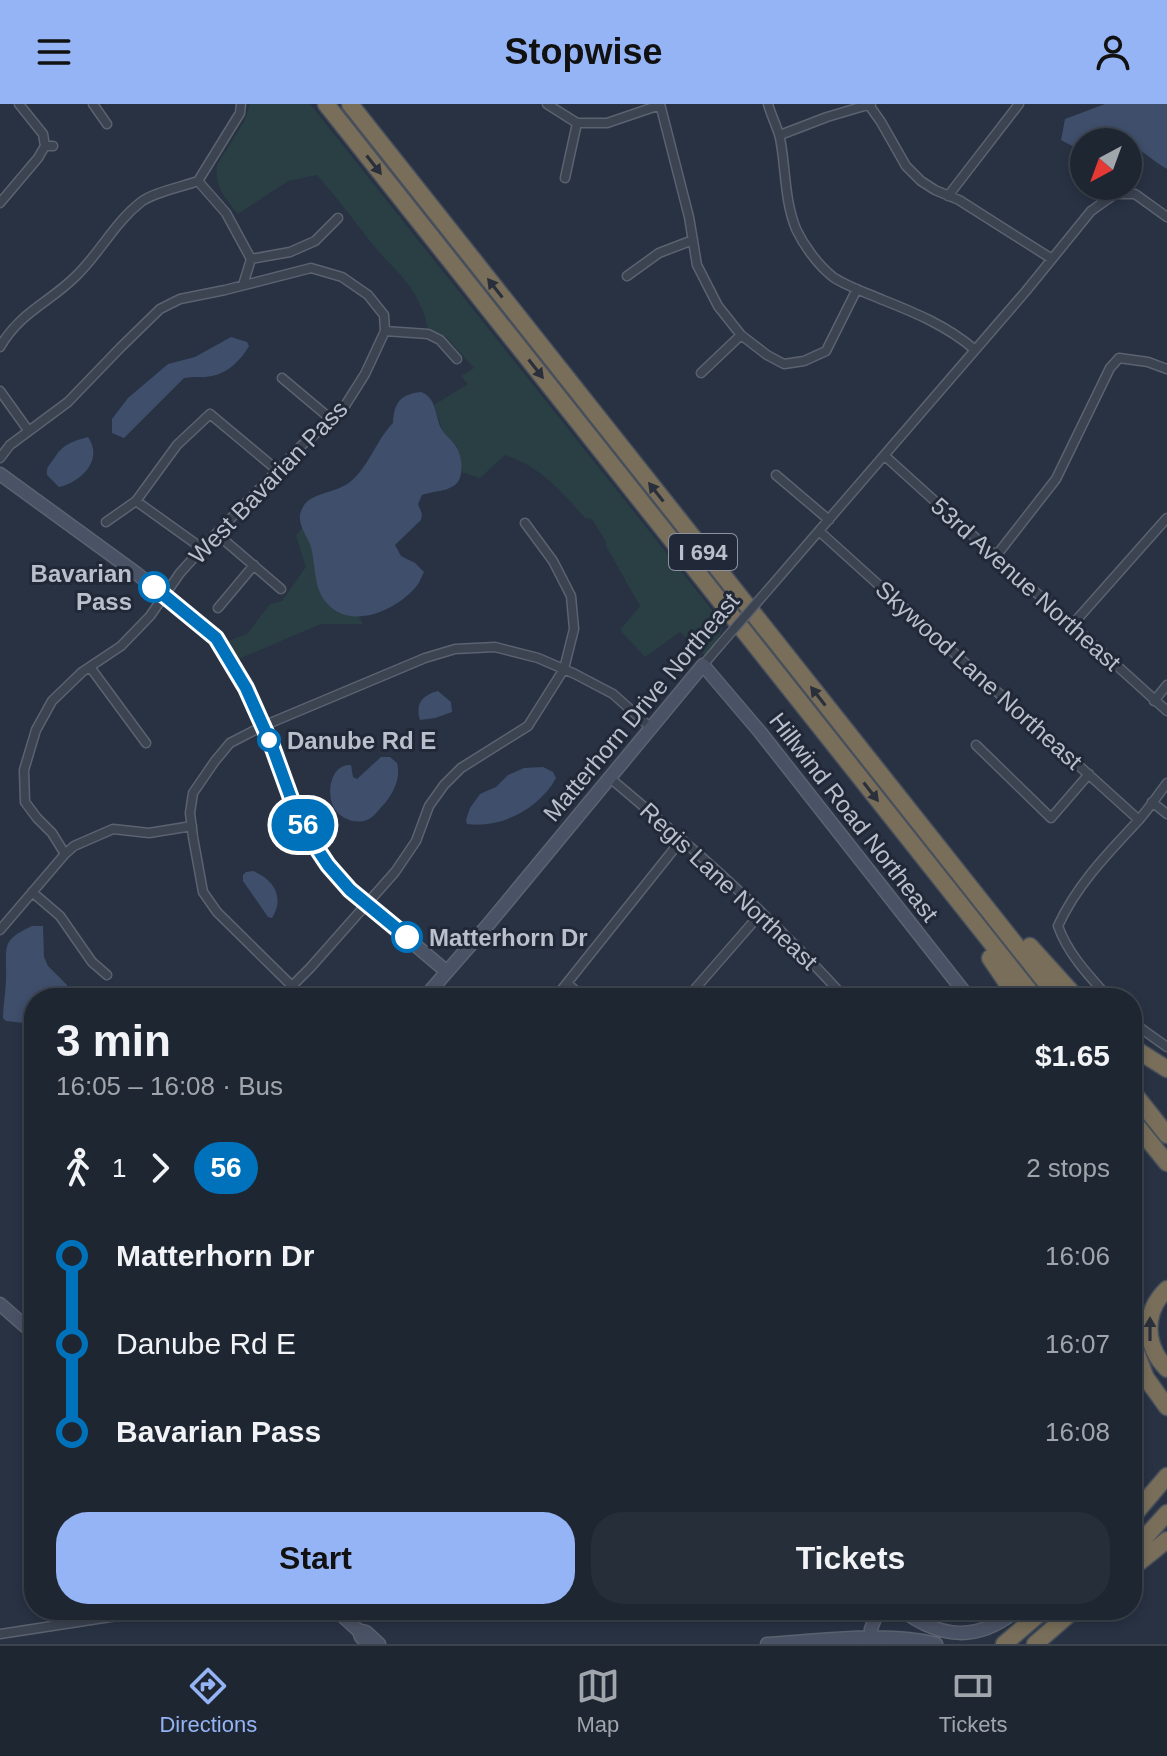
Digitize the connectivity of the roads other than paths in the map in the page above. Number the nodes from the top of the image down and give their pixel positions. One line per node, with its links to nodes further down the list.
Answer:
1 (19, 104): 17 (street)
2 (93, 104): 12 (street)
3 (241, 104): 15 (street)
4 (326, 104): 78 (highway, I 694, one-way to 78)
5 (350, 104): 64 (highway, I 694, one-way to 5)
6 (547, 104): 11 (street)
7 (768, 104): 13 (street)
8 (1019, 104): 16 (street)
9 (660, 105): 11 (street); 20 (street)
10 (871, 105): 13 (street); 16 (street)
11 (577, 123): 14 (street)
12 (107, 124)
13 (780, 135): 25 (street)
14 (565, 178)
15 (198, 181): 21 (street); 28 (street)
16 (948, 196): 22 (street)
17 (0, 203)
18 (1167, 217): 22 (street, Matterhorn Drive Northeast)
19 (338, 218): 21 (street)
20 (693, 240): 23 (street); 27 (street)
21 (251, 259): 24 (street)
22 (1052, 259): 29 (street, Matterhorn Drive Northeast)
23 (627, 276)
24 (243, 285): 26 (street); 36 (street)
25 (857, 289): 27 (street); 29 (street)
26 (385, 331): 30 (street); 35 (street, West Bavarian Pass)
27 (741, 335): 32 (street)
28 (0, 347)
29 (974, 349): 37 (street, Matterhorn Drive Northeast)
30 (457, 359)
31 (1167, 369): 50 (street)
32 (701, 373)
33 (282, 378): 35 (street)
34 (0, 391): 36 (street)
35 (332, 420): 39 (street, West Bavarian Pass)
36 (28, 430): 38 (street)
37 (885, 456): 44 (street, Matterhorn Drive Northeast); 50 (street, 53rd Avenue Northeast)
38 (0, 458)
39 (277, 470): 42 (street); 48 (street, West Bavarian Pass)
40 (0, 474): 53 (street)
41 (776, 475): 44 (street)
42 (136, 501): 45 (street); 49 (street)
43 (1167, 518): 55 (street)
44 (829, 520): 47 (street, Matterhorn Drive Northeast)
45 (106, 522)
46 (525, 523): 58 (street)
47 (819, 531): 56 (street, Matterhorn Drive Northeast, bridge); 67 (street, Skywood Lane Northeast)
48 (217, 534): 49 (street, West Bavarian Pass); 51 (street)
49 (203, 549): 53 (street, West Bavarian Pass)
50 (996, 556): 55 (street, 53rd Avenue Northeast)
51 (254, 565): 52 (street); 54 (street)
52 (281, 589)
53 (164, 596): 57 (street, West Bavarian Pass); 62 (street)
54 (218, 608)
55 (1072, 625): 60 (street, 53rd Avenue Northeast)
56 (703, 665): 63 (street, Matterhorn Drive Northeast); 89 (street, Hillwind Road Northeast)
57 (90, 667): 65 (street); 75 (street, West Bavarian Pass)
58 (564, 669): 62 (street); 63 (street); 77 (street)
59 (1167, 685): 60 (street)
60 (1154, 701): 61 (street, 53rd Avenue Northeast)
61 (1167, 711)
62 (263, 726): 73 (street); 77 (street)
63 (650, 727): 68 (street, Matterhorn Drive Northeast)
64 (843, 728): 92 (highway, I 694); 93 (highway)
65 (146, 743)
66 (976, 745): 67 (street)
67 (1089, 774): 72 (street, Skywood Lane Northeast)
68 (610, 778): 74 (street, Regis Lane Northeast); 81 (street, Matterhorn Drive Northeast)
69 (1167, 783): 70 (street)
70 (1152, 802): 71 (street); 72 (street)
71 (1167, 814)
72 (1139, 820): 94 (street)
73 (192, 826): 75 (street); 77 (street)
74 (682, 839): 79 (street, Regis Lane Northeast); 83 (street)
75 (65, 854): 76 (street)
76 (32, 892): 80 (street); 82 (street)
77 (367, 904): 81 (street)
78 (960, 905): 90 (highway); 91 (highway, I 694)
79 (761, 913): 87 (street); 88 (street, Regis Lane Northeast)
80 (0, 930)
81 (446, 971): 84 (street, Matterhorn Drive Northeast)
82 (107, 975)
83 (567, 983): 85 (street); 86 (street)
84 (432, 988)
85 (563, 988)
86 (573, 988)
87 (696, 988)
88 (836, 988)
89 (961, 988)
90 (1010, 988)
91 (1027, 988)
92 (1050, 988)
93 (1068, 988)
94 (1100, 988)
95 (1142, 1029): 96 (street)
96 (1167, 1047)
97 (1142, 1053): 98 (highway)
98 (1167, 1069)
99 (1142, 1104): 101 (highway)
100 (1142, 1132): 102 (highway)
101 (1167, 1135)
102 (1167, 1163)
103 (1167, 1289): 107 (highway, one-way to 103)
104 (0, 1304): 105 (street)
105 (24, 1325)
106 (1142, 1367): 108 (highway)
107 (1167, 1369)
108 (1167, 1407)
109 (1167, 1476): 110 (highway)
110 (1142, 1505)
111 (1167, 1513): 114 (highway)
112 (1167, 1530): 115 (highway)
113 (1167, 1540): 116 (highway)
114 (1142, 1542)
115 (1142, 1546)
116 (1142, 1560)
117 (77, 1620): 125 (street)
118 (347, 1620): 124 (street)
119 (874, 1620): 126 (street)
120 (917, 1620): 121 (street)
121 (1005, 1620)
122 (1032, 1620): 131 (highway)
123 (1064, 1620): 132 (highway)
124 (359, 1631): 127 (street); 128 (street)
125 (0, 1634)
126 (872, 1641): 129 (street); 130 (street)
127 (368, 1644)
128 (379, 1644)
129 (767, 1644)
130 (936, 1644)
131 (1004, 1644)
132 (1035, 1644)

